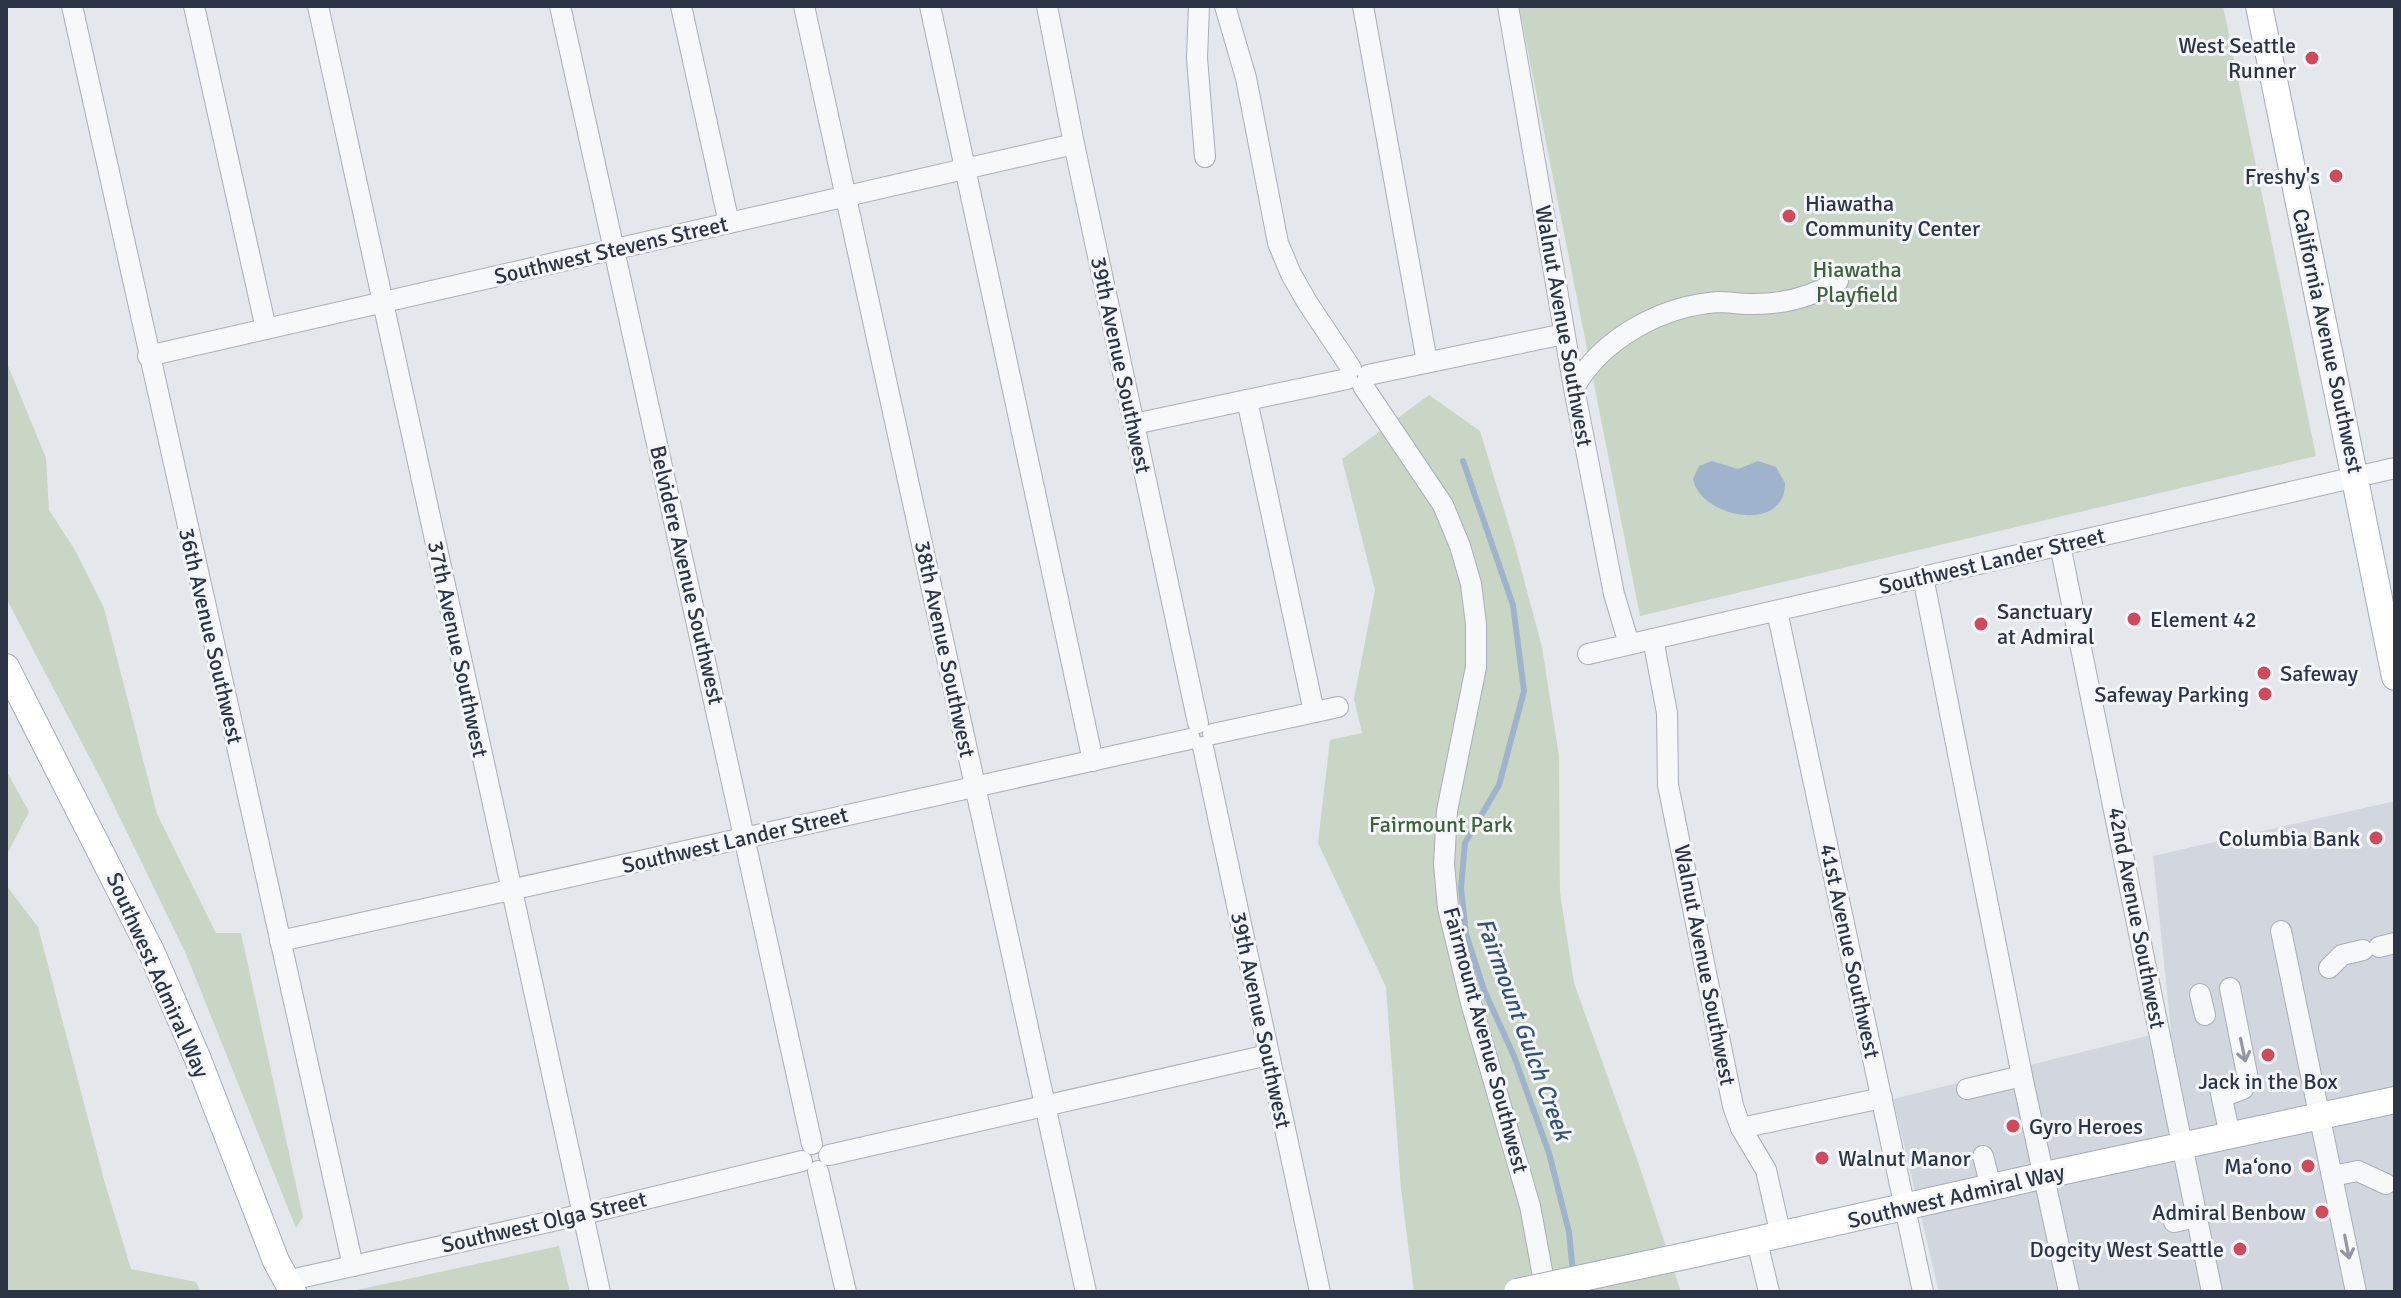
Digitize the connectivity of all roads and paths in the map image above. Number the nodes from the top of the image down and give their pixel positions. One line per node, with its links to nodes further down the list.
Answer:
1 (72, 6): 24 (street, 36th Avenue Southwest)
2 (194, 6): 22 (street)
3 (318, 6): 21 (street, 37th Avenue Southwest)
4 (560, 6): 19 (street, Belvidere Avenue Southwest)
5 (681, 6): 18 (street)
6 (804, 6): 17 (street, 38th Avenue Southwest)
7 (930, 6): 16 (street)
8 (1047, 6): 14 (street, 39th Avenue Southwest)
9 (1199, 6): 15 (street)
10 (1225, 6): 26 (street, Fairmount Avenue Southwest)
11 (1363, 6): 25 (street)
12 (1508, 6): 23 (street, Walnut Avenue Southwest)
13 (2259, 6): 31 (main road, California Avenue Southwest)
14 (1074, 144): 16 (street, Southwest Stevens Street); 29 (street, 39th Avenue Southwest)
15 (1205, 157)
16 (966, 168): 17 (street, Southwest Stevens Street); 43 (street)
17 (845, 196): 18 (street, Southwest Stevens Street); 44 (street, 38th Avenue Southwest)
18 (729, 223): 19 (street, Southwest Stevens Street)
19 (614, 249): 21 (street, Southwest Stevens Street); 45 (street, Belvidere Avenue Southwest)
20 (1838, 281): 27 (street)
21 (382, 302): 22 (street, Southwest Stevens Street); 46 (street, 37th Avenue Southwest)
22 (266, 329): 24 (street, Southwest Stevens Street)
23 (1564, 334): 25 (street); 27 (street, Walnut Avenue Southwest)
24 (148, 356): 48 (street, 36th Avenue Southwest)
25 (1427, 362): 26 (street)
26 (1357, 377): 28 (street); 82 (street, Fairmount Avenue Southwest)
27 (1574, 388): 36 (street, Walnut Avenue Southwest)
28 (1247, 400): 29 (street); 41 (street)
29 (1134, 424): 42 (street, 39th Avenue Southwest)
30 (2395, 468): 31 (street, Southwest Lander Street)
31 (2356, 477): 32 (street, Southwest Lander Street); 39 (main road, California Avenue Southwest)
32 (2060, 545): 33 (street, Southwest Lander Street); 63 (street, 42nd Avenue Southwest)
33 (1923, 577): 34 (street, Southwest Lander Street); 55 (street)
34 (1777, 611): 35 (street, Southwest Lander Street); 57 (street, 41st Avenue Southwest)
35 (1653, 639): 36 (street, Southwest Lander Street); 61 (street, Walnut Avenue Southwest)
36 (1629, 644): 37 (street, Southwest Lander Street)
37 (1588, 654)
38 (6, 667): 76 (main road, Southwest Admiral Way)
39 (2395, 677)
40 (1338, 707): 41 (street, Southwest Lander Street)
41 (1314, 712): 42 (street, Southwest Lander Street)
42 (1201, 736): 43 (street, Southwest Lander Street); 54 (street, 39th Avenue Southwest)
43 (1093, 761): 44 (street, Southwest Lander Street)
44 (976, 787): 45 (street, Southwest Lander Street); 59 (street, 38th Avenue Southwest)
45 (746, 838): 46 (street, Southwest Lander Street); 65 (street, Belvidere Avenue Southwest)
46 (511, 890): 48 (street, Southwest Lander Street); 71 (street, 37th Avenue Southwest)
47 (2281, 931): 60 (street)
48 (280, 941): 75 (street, 36th Avenue Southwest)
49 (2379, 947): 50 (street)
50 (2329, 968)
51 (2230, 988): 62 (street, one-way to 62)
52 (2200, 994): 53 (street)
53 (2205, 1015)
54 (1268, 1055): 59 (street, Southwest Olga Street); 80 (street, 39th Avenue Southwest)
55 (2022, 1076): 56 (street); 66 (street)
56 (1967, 1089)
57 (1882, 1098): 61 (street); 70 (street, 41st Avenue Southwest)
58 (2395, 1100): 60 (main road, Southwest Admiral Way)
59 (1046, 1107): 65 (street, Southwest Olga Street); 79 (street, 38th Avenue Southwest)
60 (2320, 1116): 62 (main road, Southwest Admiral Way); 67 (street)
61 (1741, 1128): 74 (street, Walnut Avenue Southwest)
62 (2230, 1136): 63 (main road, Southwest Admiral Way)
63 (2182, 1146): 66 (main road, Southwest Admiral Way); 72 (street, 42nd Avenue Southwest)
64 (1983, 1156): 69 (street)
65 (816, 1158): 71 (street, Southwest Olga Street); 78 (street, Belvidere Avenue Southwest)
66 (2044, 1175): 69 (main road, Southwest Admiral Way); 85 (street)
67 (2332, 1176): 68 (street); 87 (street, one-way to 87)
68 (2386, 1184)
69 (1991, 1187): 70 (main road, Southwest Admiral Way)
70 (1906, 1208): 74 (main road, Southwest Admiral Way); 84 (street, 41st Avenue Southwest)
71 (584, 1214): 75 (street, Southwest Olga Street); 77 (street, 37th Avenue Southwest)
72 (2197, 1217): 73 (street); 86 (street, 42nd Avenue Southwest)
73 (2174, 1222)
74 (1769, 1239): 81 (main road, Southwest Admiral Way, bridge); 83 (street, Walnut Avenue Southwest)
75 (353, 1266): 76 (street, Southwest Olga Street)
76 (289, 1286)
77 (600, 1292)
78 (846, 1292)
79 (1086, 1292)
80 (1320, 1292)
81 (1517, 1292)
82 (1546, 1292)
83 (1769, 1292)
84 (1923, 1292)
85 (2069, 1292)
86 (2212, 1292)
87 (2356, 1292)

